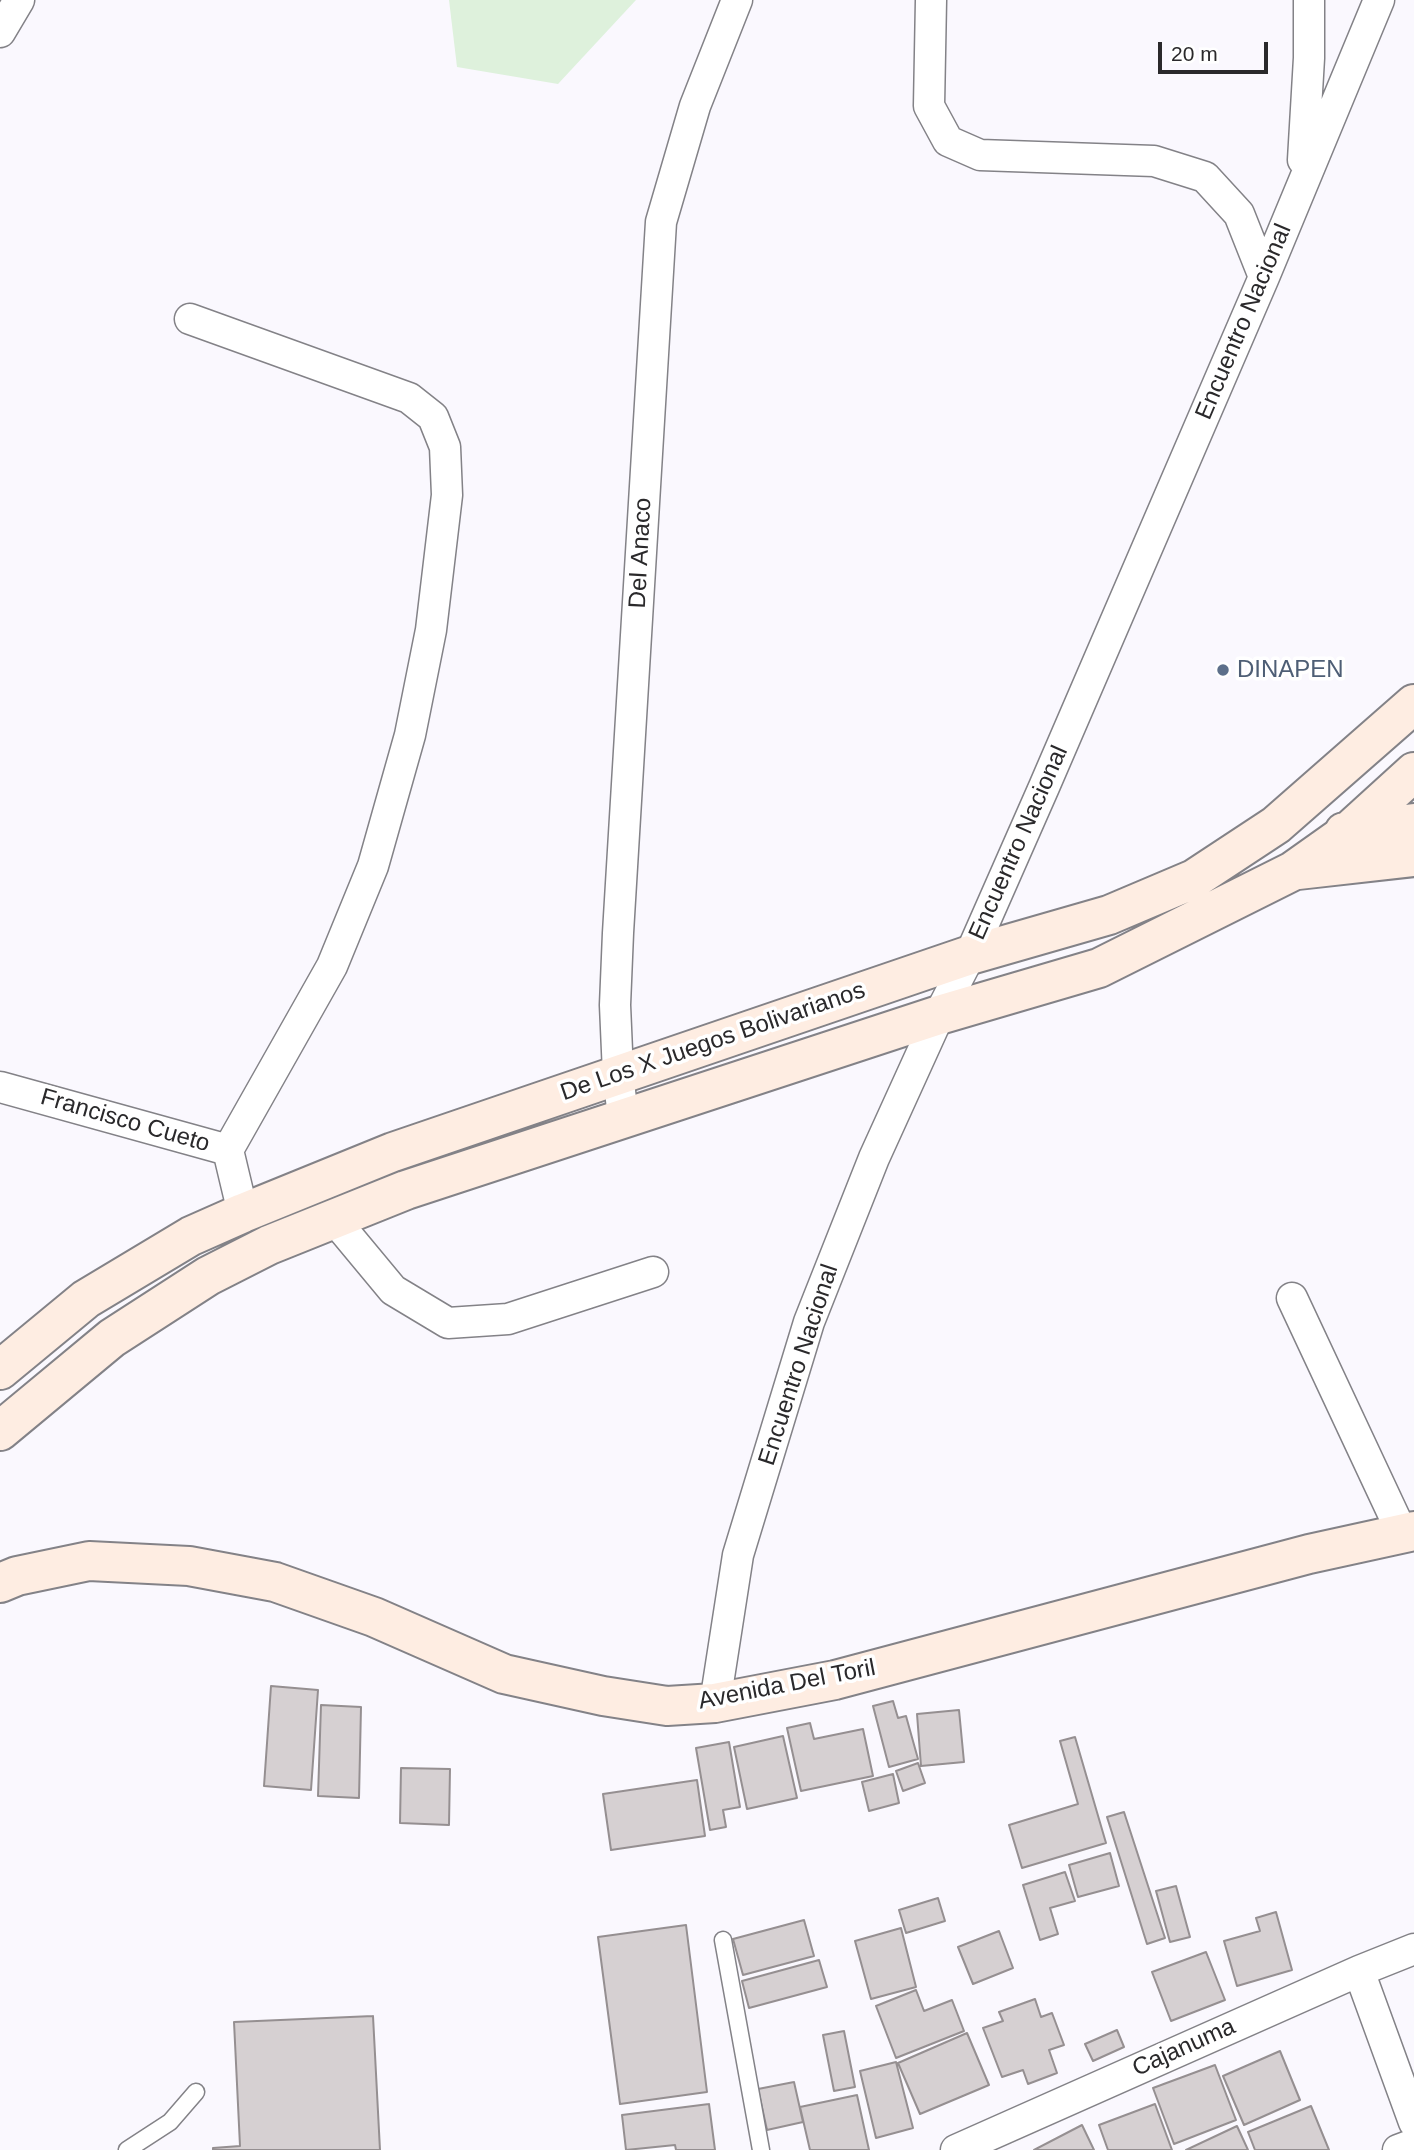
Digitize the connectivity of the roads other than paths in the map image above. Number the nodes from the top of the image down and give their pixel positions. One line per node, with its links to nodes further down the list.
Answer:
1 (19, 0): 6 (street)
2 (737, 0): 20 (street, Del Anaco)
3 (931, 0): 8 (street)
4 (1309, 0): 7 (street)
5 (1379, 0): 7 (street, Encuentro Nacional)
6 (0, 32)
7 (1302, 185): 8 (street, Encuentro Nacional)
8 (1264, 277): 18 (street, Encuentro Nacional)
9 (190, 319): 23 (street)
10 (1414, 704): 13 (street, De Los X Juegos Bolivarianos)
11 (1414, 772): 14 (street, De Los X Juegos Bolivarianos)
12 (1414, 823): 14 (street)
13 (1276, 825): 14 (street); 16 (street, De Los X Juegos Bolivarianos)
14 (1348, 832): 17 (street, De Los X Juegos Bolivarianos)
15 (1414, 857): 17 (street)
16 (1216, 865): 17 (street); 18 (street, De Los X Juegos Bolivarianos)
17 (1293, 871): 19 (street, De Los X Juegos Bolivarianos)
18 (970, 955): 19 (street, Encuentro Nacional); 20 (street, De Los X Juegos Bolivarianos)
19 (939, 1015): 22 (street, De Los X Juegos Bolivarianos); 32 (street, Encuentro Nacional)
20 (618, 1074): 22 (street, Del Anaco); 24 (street, De Los X Juegos Bolivarianos)
21 (0, 1087): 23 (street, Francisco Cueto)
22 (623, 1117): 25 (street, De Los X Juegos Bolivarianos)
23 (228, 1150): 24 (street, Francisco Cueto)
24 (243, 1213): 28 (street, De Los X Juegos Bolivarianos)
25 (334, 1219): 26 (street); 29 (street, De Los X Juegos Bolivarianos)
26 (653, 1272)
27 (1292, 1298): 30 (street)
28 (0, 1370)
29 (0, 1431)
30 (1408, 1532): 32 (street, Avenida Del Toril)
31 (0, 1583): 32 (street, Avenida Del Toril)
32 (715, 1703)
33 (723, 1940): 40 (lane)
34 (1414, 1949): 35 (street, Cajanuma)
35 (1359, 1970): 37 (street); 41 (street, Cajanuma)
36 (196, 2092): 39 (lane)
37 (1414, 2122)
38 (1414, 2144): 42 (street)
39 (127, 2150)
40 (761, 2150)
41 (956, 2150)
42 (1398, 2150)

